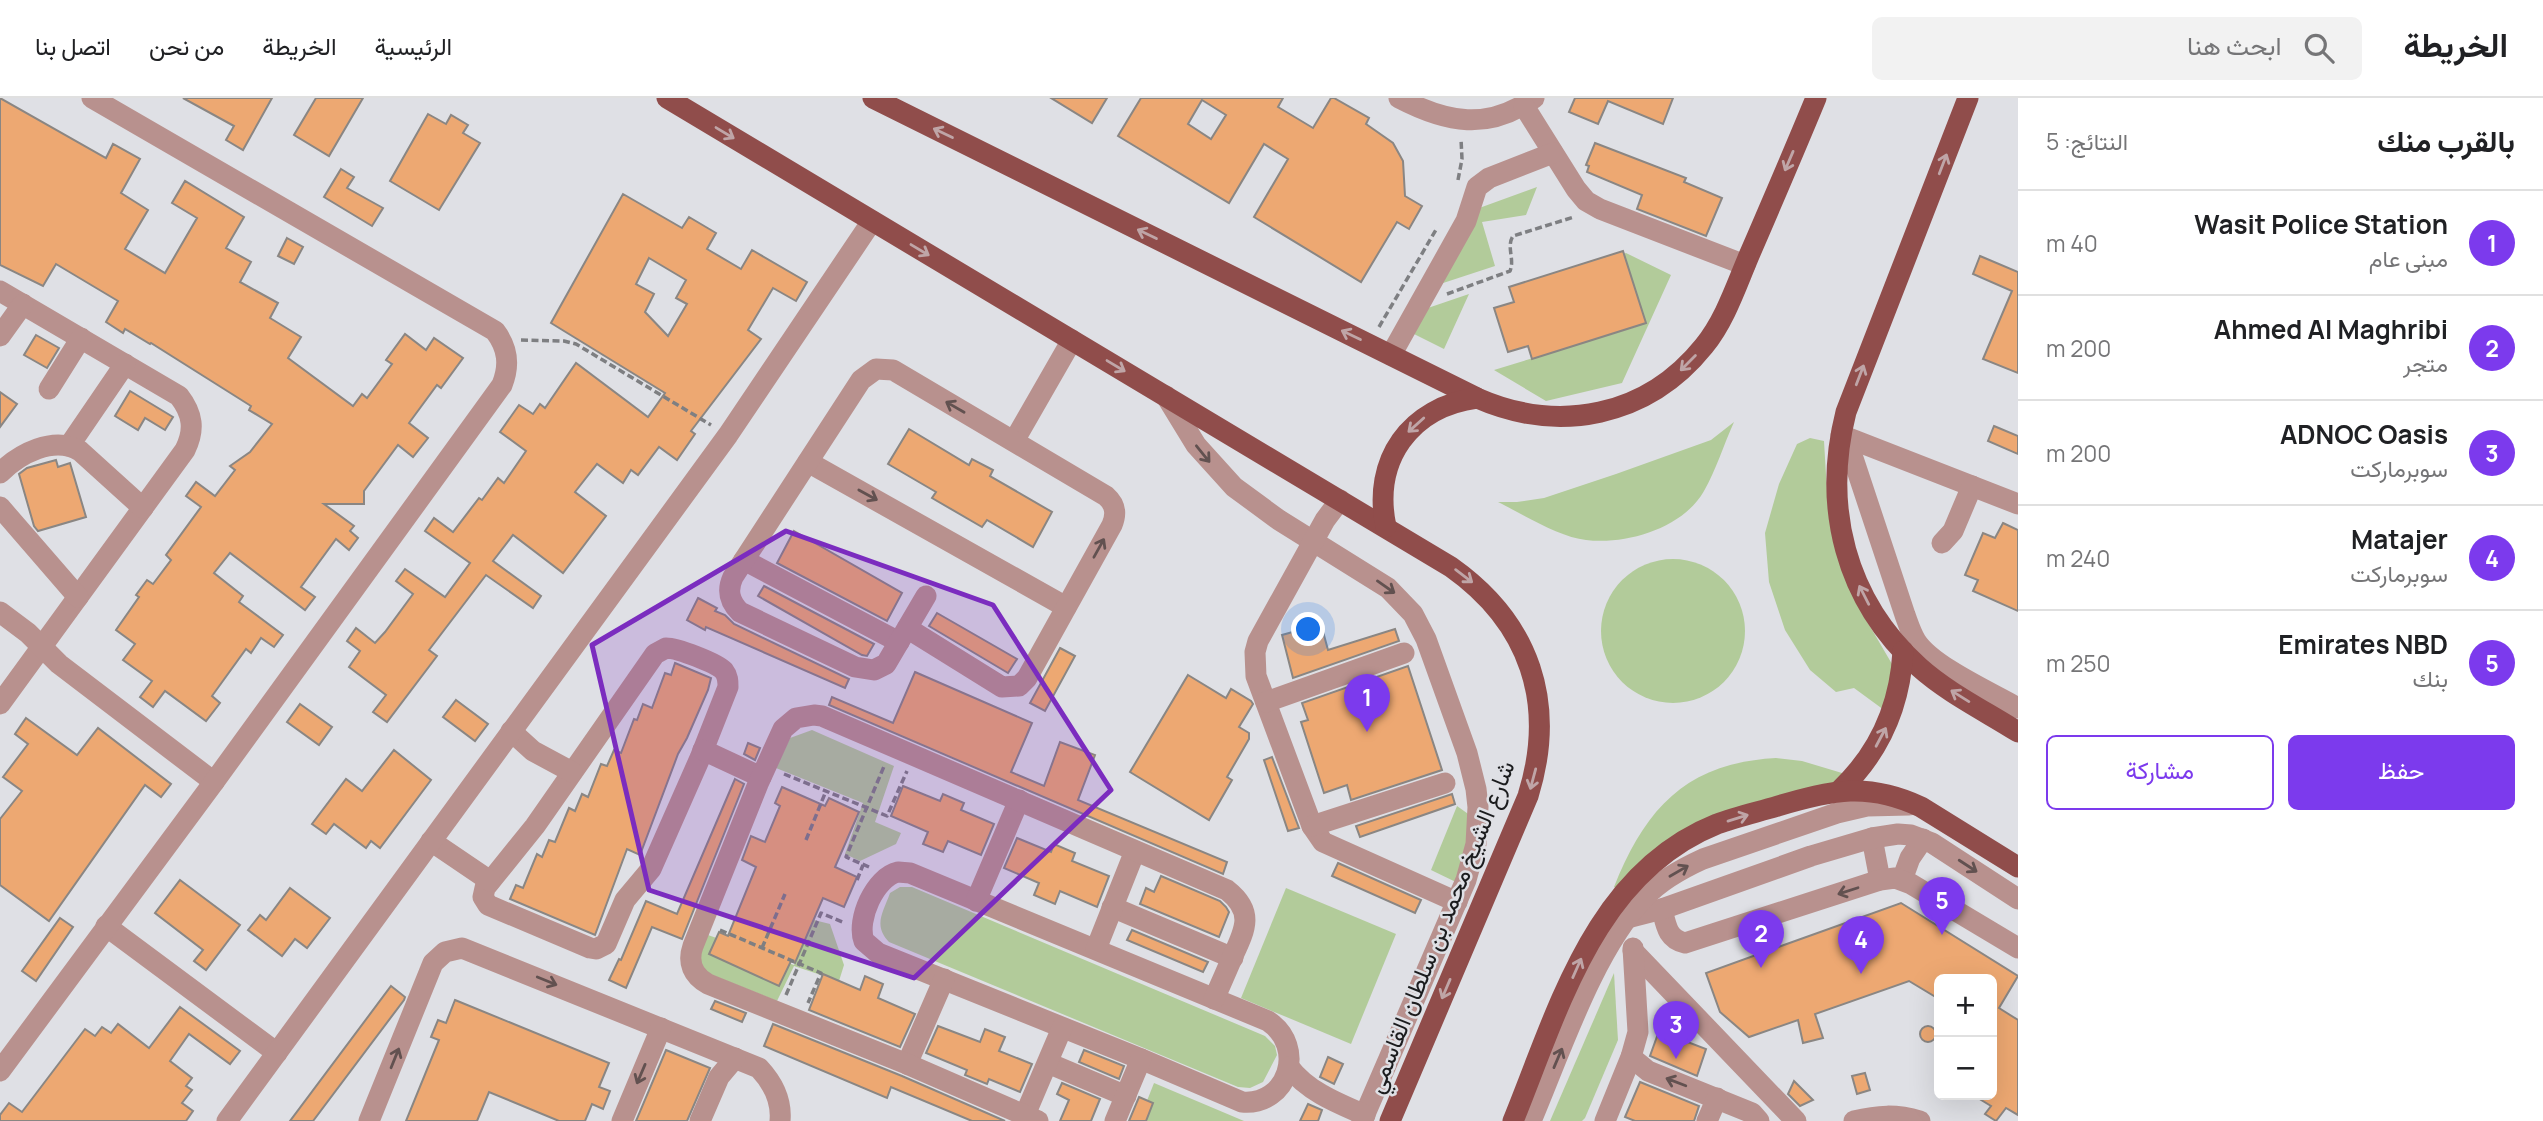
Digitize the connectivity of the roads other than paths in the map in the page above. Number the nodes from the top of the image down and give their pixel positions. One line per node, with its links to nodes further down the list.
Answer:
1 (667, 98): 9 (main road, شارع الشيخ محمد بن سلطان القاسمي, one-way to 9)
2 (873, 98): 16 (main road, one-way to 2)
3 (1399, 98): 7 (street)
4 (1816, 98): 10 (main road, one-way to 10)
5 (1968, 98): 21 (main road, one-way to 5)
6 (98, 99): 51 (street)
7 (1529, 102): 8 (street)
8 (1553, 153): 10 (street); 16 (street)
9 (872, 221): 15 (main road, شارع الشيخ محمد بن سلطان القاسمي, one-way to 15); 46 (street)
10 (1745, 265): 20 (main road, one-way to 20)
11 (0, 291): 12 (street)
12 (23, 304): 13 (street); 14 (street)
13 (0, 336)
14 (81, 338): 17 (street); 18 (street)
15 (1072, 340): 19 (main road, شارع الشيخ محمد بن سلطان القاسمي, one-way to 19); 22 (street)
16 (1391, 355): 20 (main road)
17 (125, 364): 23 (street); 30 (street)
18 (48, 389)
19 (1166, 396): 27 (main road, شارع الشيخ محمد بن سلطان القاسمي); 32 (street, one-way to 32)
20 (1477, 398): 31 (main road, one-way to 31)
21 (1843, 436): 26 (street); 41 (main road, one-way to 21); 45 (street)
22 (1014, 441): 24 (street, one-way to 24); 37 (street, one-way to 22)
23 (69, 446): 25 (street); 30 (street)
24 (808, 461): 34 (street); 37 (street, one-way to 37)
25 (0, 473)
26 (1972, 486): 28 (street); 33 (street)
27 (1335, 497): 31 (main road, شارع الشيخ محمد بن سلطان القاسمي); 32 (street)
28 (2018, 504)
29 (0, 507): 36 (street)
30 (143, 508): 36 (street)
31 (1386, 527): 102 (main road, شارع الشيخ محمد بن سلطان القاسمي, one-way to 102)
32 (1314, 542): 43 (street); 69 (street, one-way to 69)
33 (1942, 543)
34 (744, 560): 39 (street); 39 (street)
35 (926, 596): 39 (street)
36 (78, 597): 40 (street)
37 (1066, 607): 39 (street)
38 (0, 612): 40 (street)
39 (903, 635)
40 (42, 647): 44 (street); 51 (street)
41 (1903, 651): 47 (main road, one-way to 41); 53 (main road, one-way to 41)
42 (1404, 653): 43 (street)
43 (1266, 702): 57 (street)
44 (0, 704)
45 (2018, 708)
46 (511, 731): 49 (street); 60 (street)
47 (2018, 732)
48 (701, 754): 49 (street); 50 (street); 66 (street)
49 (572, 772): 66 (street)
50 (762, 776): 54 (street); 87 (street)
51 (214, 782): 73 (street)
52 (1445, 783): 57 (street)
53 (1840, 790): 55 (main road); 103 (main road, one-way to 53)
54 (1019, 800): 61 (street); 68 (street)
55 (1922, 807): 56 (street); 63 (main road)
56 (1837, 813): 62 (street); 72 (street, one-way to 56)
57 (1312, 826): 69 (street)
58 (1872, 838): 59 (street); 62 (street); 64 (street)
59 (1923, 839): 65 (street); 67 (street, one-way to 67)
60 (431, 841): 66 (street); 82 (street)
61 (1135, 851): 70 (street); 77 (street)
62 (1811, 856): 71 (street)
63 (2018, 867)
64 (1880, 880): 65 (street); 71 (street, one-way to 71)
65 (1902, 880): 74 (street)
66 (490, 881)
67 (2018, 898)
68 (976, 901): 75 (street); 78 (street)
69 (1457, 902): 95 (street)
70 (1112, 907): 75 (street); 77 (street)
71 (1662, 909): 72 (street)
72 (1625, 920): 76 (street); 104 (street, one-way to 72)
73 (106, 926): 82 (street); 89 (street)
74 (2018, 948)
75 (1096, 949): 79 (street)
76 (1633, 951): 83 (street); 108 (street)
77 (1233, 958): 79 (street)
78 (944, 979): 81 (street); 87 (street)
79 (1214, 999): 88 (street)
80 (661, 1028): 84 (street); 97 (street, one-way to 80); 98 (street, one-way to 98)
81 (1062, 1028): 85 (street); 86 (street)
82 (277, 1053): 96 (street)
83 (1631, 1056): 93 (street, one-way to 83); 105 (street)
84 (735, 1058): 99 (street); 100 (street)
85 (1141, 1059): 90 (street); 92 (street)
86 (1048, 1063): 92 (street); 94 (street)
87 (907, 1064): 94 (street)
88 (1289, 1067): 90 (street); 91 (street)
89 (0, 1071)
90 (1278, 1088): 91 (street)
91 (1322, 1095): 95 (street)
92 (1126, 1096): 101 (street)
93 (1717, 1098): 106 (street); 107 (street)
94 (1032, 1118)
95 (1364, 1118)
96 (227, 1121)
97 (369, 1121)
98 (622, 1121)
99 (700, 1121)
100 (780, 1121)
101 (1115, 1121)
102 (1390, 1121)
103 (1513, 1121)
104 (1531, 1121)
105 (1605, 1121)
106 (1707, 1121)
107 (1759, 1121)
108 (1796, 1121)
109 (1854, 1121): 110 (street)
110 (1920, 1121)

